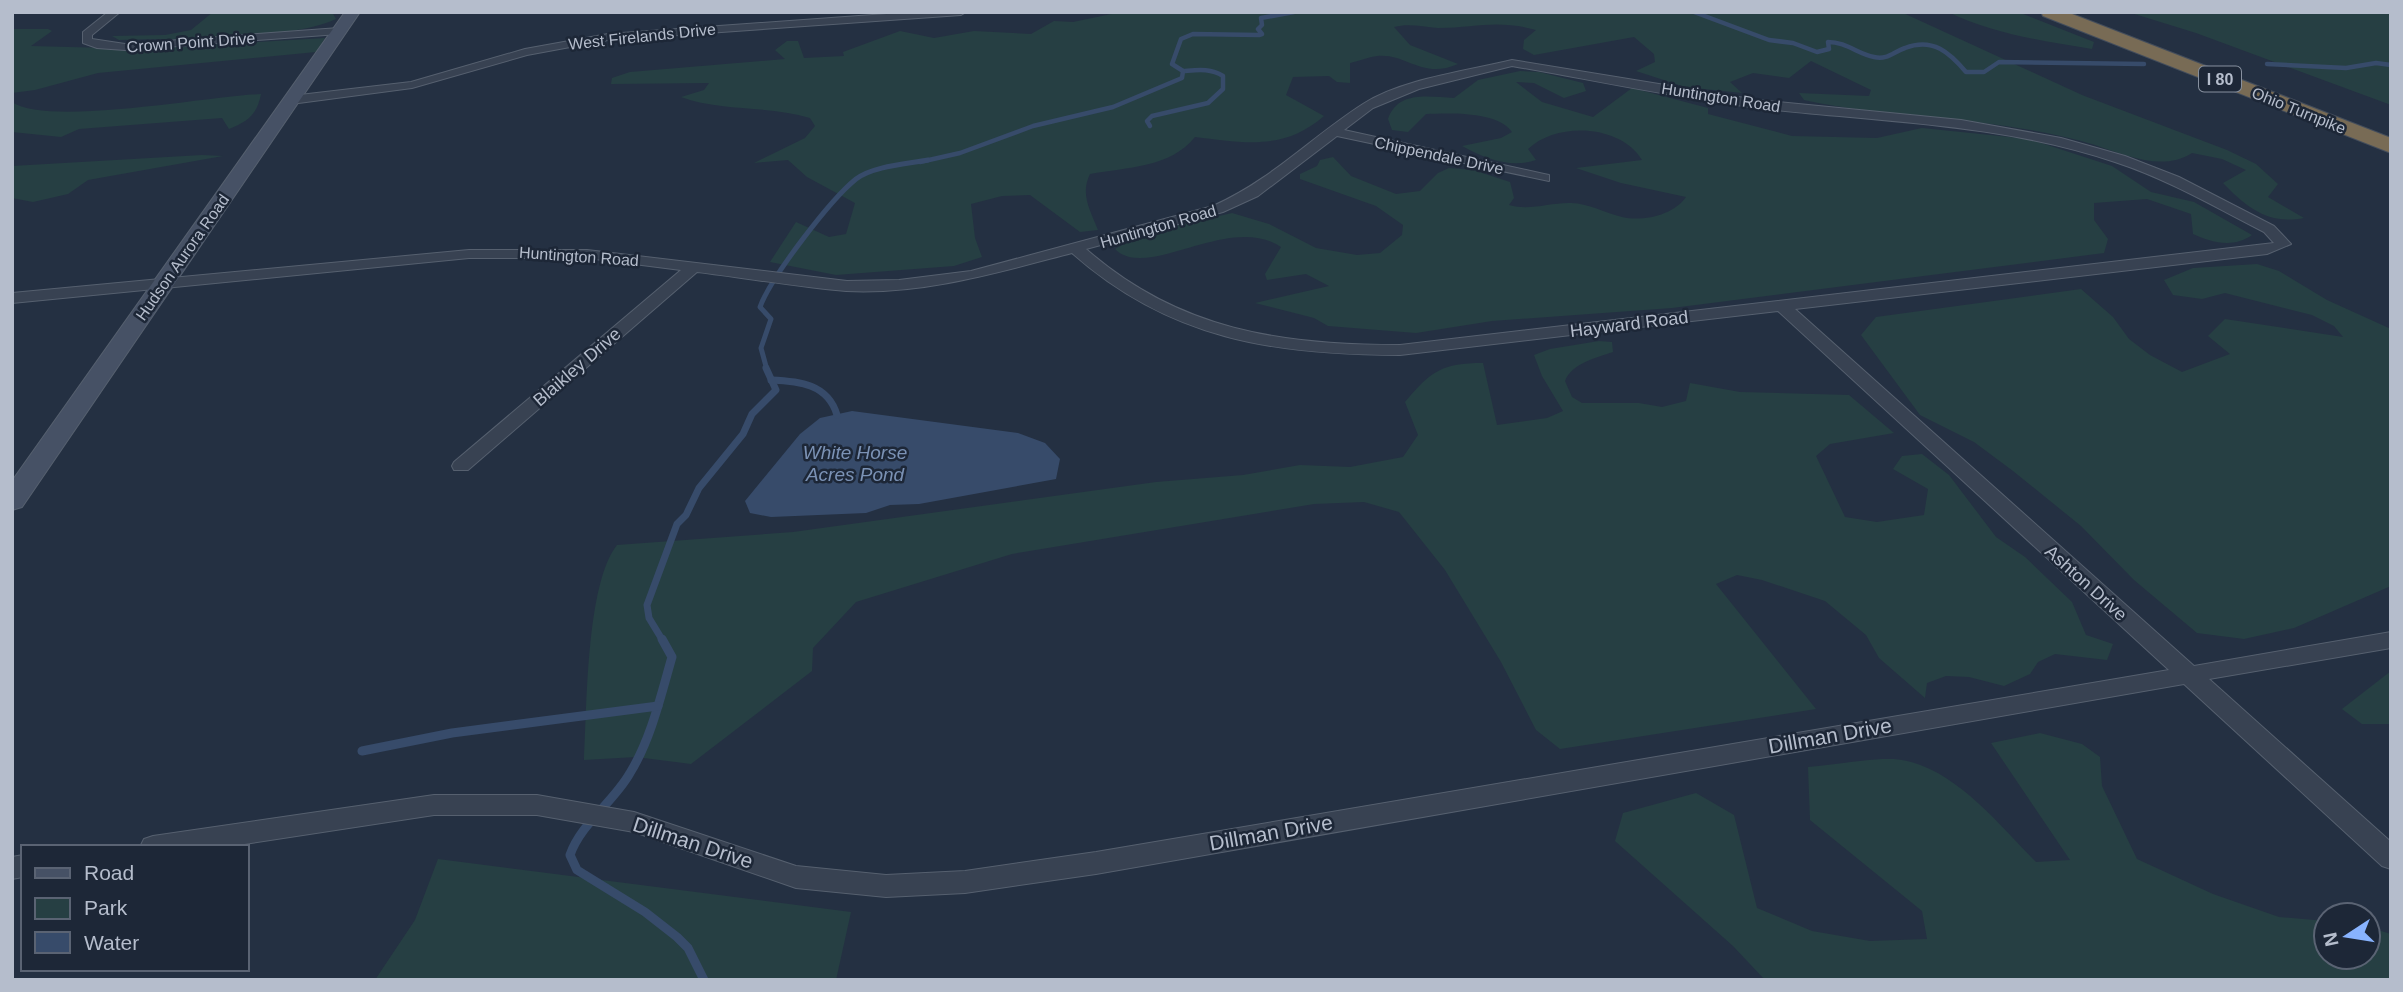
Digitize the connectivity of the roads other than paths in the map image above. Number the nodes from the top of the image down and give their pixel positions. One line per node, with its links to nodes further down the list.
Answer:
1 (115, 12): 7 (street, Crown Point Drive)
2 (353, 12): 7 (street, Hudson Aurora Road)
3 (959, 12): 6 (street, West Firelands Drive)
4 (2050, 12): 11 (highway, Ohio Turnpike / I 80)
5 (2098, 12): 9 (highway, Ohio Turnpike / I 80)
6 (828, 17): 8 (street, West Firelands Drive)
7 (339, 32): 8 (street, Hudson Aurora Road)
8 (291, 100): 16 (street, Hudson Aurora Road)
9 (2391, 124)
10 (1334, 132): 12 (street, Chippendale Drive); 13 (street, Huntington Road); 14 (street, Huntington Road)
11 (2391, 146)
12 (1544, 178)
13 (1077, 249): 15 (street, Huntington Road); 18 (street, Hayward Road)
14 (2204, 257): 18 (street, Hayward Road)
15 (693, 268): 16 (street, Huntington Road); 19 (street, Blaikley Drive)
16 (165, 281): 17 (street, Huntington Road); 20 (street, Hudson Aurora Road)
17 (12, 298)
18 (1782, 306): 22 (street, Ashton Drive)
19 (461, 466)
20 (12, 501)
21 (2391, 640): 22 (street, Dillman Drive)
22 (2186, 674): 23 (street, Dillman Drive); 24 (street, Ashton Drive)
23 (166, 845)
24 (2391, 858)

